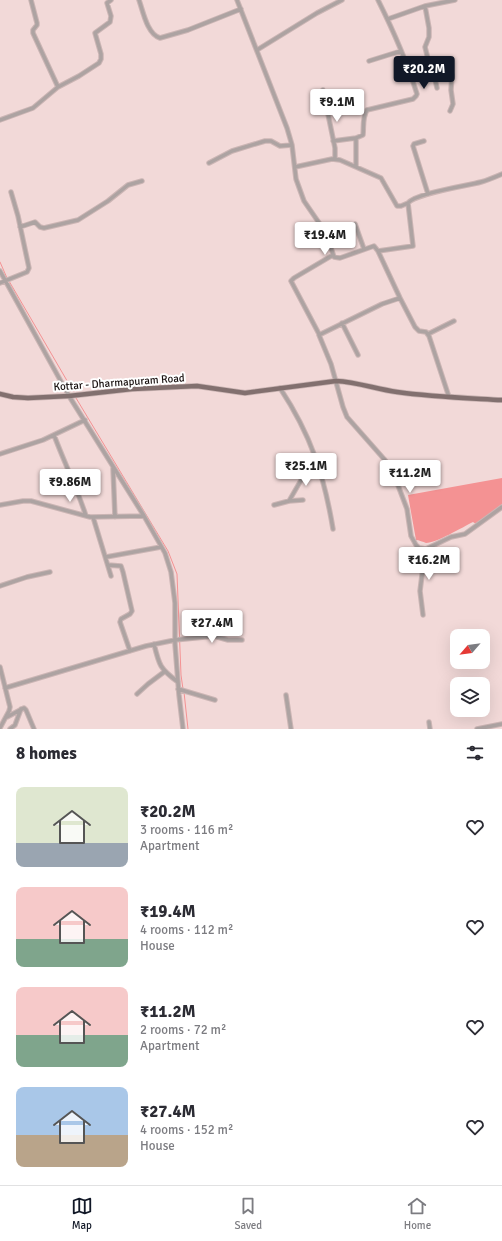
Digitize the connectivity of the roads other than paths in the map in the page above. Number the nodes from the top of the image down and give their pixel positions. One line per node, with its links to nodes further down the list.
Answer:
1 (31, 0): 16 (street)
2 (111, 0): 16 (street)
3 (139, 0): 9 (street)
4 (237, 0): 9 (street)
5 (342, 0): 11 (street)
6 (378, 0): 10 (street)
7 (455, 0): 8 (street)
8 (425, 6): 10 (street); 14 (street)
9 (240, 9): 11 (street)
10 (388, 19): 12 (street)
11 (257, 50): 24 (street)
12 (401, 51): 13 (street); 15 (street)
13 (369, 61)
14 (431, 67): 15 (street); 17 (street); 19 (street)
15 (409, 72): 21 (street)
16 (58, 87): 20 (street)
17 (437, 88)
18 (323, 90): 23 (street)
19 (450, 111)
20 (0, 120)
21 (356, 138): 23 (street); 28 (street)
22 (424, 141): 32 (street)
23 (333, 142): 25 (street)
24 (292, 145): 26 (street); 27 (street)
25 (335, 159): 27 (street); 28 (street)
26 (210, 163)
27 (294, 167): 38 (street)
28 (356, 167): 33 (street)
29 (502, 174): 32 (street)
30 (142, 181): 35 (street)
31 (11, 192): 35 (street)
32 (428, 194): 33 (street)
33 (408, 203): 37 (street)
34 (355, 224): 36 (street)
35 (20, 227): 40 (street)
36 (364, 249): 37 (street); 38 (street)
37 (378, 251): 42 (street)
38 (333, 255): 45 (street)
39 (0, 271): 40 (street)
40 (7, 280): 41 (street); 51 (street)
41 (0, 283)
42 (400, 298): 44 (street); 46 (street)
43 (454, 321): 46 (street)
44 (342, 323): 45 (street); 47 (street)
45 (319, 334): 48 (street)
46 (428, 334): 52 (street)
47 (358, 355)
48 (336, 381): 49 (main road, Kottar - Dharmapuram Road); 52 (main road, Kottar - Dharmapuram Road); 70 (street)
49 (280, 388): 51 (main road, Kottar - Dharmapuram Road); 58 (street)
50 (0, 394): 51 (main road, Kottar - Dharmapuram Road)
51 (69, 396): 54 (street)
52 (449, 397): 53 (main road, Kottar - Dharmapuram Road)
53 (502, 400)
54 (85, 420): 55 (street); 57 (street)
55 (54, 435): 56 (street); 64 (street)
56 (0, 454)
57 (113, 466): 65 (street); 67 (street)
58 (319, 468): 60 (street); 68 (street)
59 (303, 500): 60 (street)
60 (289, 501): 62 (street)
61 (0, 505): 64 (street)
62 (274, 505)
63 (502, 507): 70 (street)
64 (86, 516): 66 (street)
65 (144, 516): 67 (street); 69 (street)
66 (93, 517): 67 (street); 71 (street)
67 (115, 517)
68 (333, 530)
69 (161, 546): 71 (street); 77 (street)
70 (423, 549): 76 (street)
71 (106, 557): 72 (street)
72 (108, 565): 74 (street); 80 (street)
73 (50, 572): 75 (street)
74 (111, 576)
75 (0, 586)
76 (423, 615)
77 (177, 640): 78 (street); 79 (street); 83 (street)
78 (242, 640)
79 (154, 644): 80 (street); 82 (street)
80 (130, 651): 84 (street)
81 (0, 667): 84 (street)
82 (164, 672): 83 (street); 86 (street)
83 (178, 682): 85 (street)
84 (5, 688): 90 (street)
85 (179, 689): 88 (street); 96 (street)
86 (138, 694)
87 (286, 695): 97 (street)
88 (215, 700)
89 (21, 709): 90 (street); 94 (street); 95 (street)
90 (7, 716): 93 (street)
91 (429, 722): 98 (street)
92 (502, 724): 99 (street)
93 (0, 728)
94 (10, 729)
95 (34, 729)
96 (183, 729)
97 (291, 729)
98 (430, 729)
99 (477, 729)

